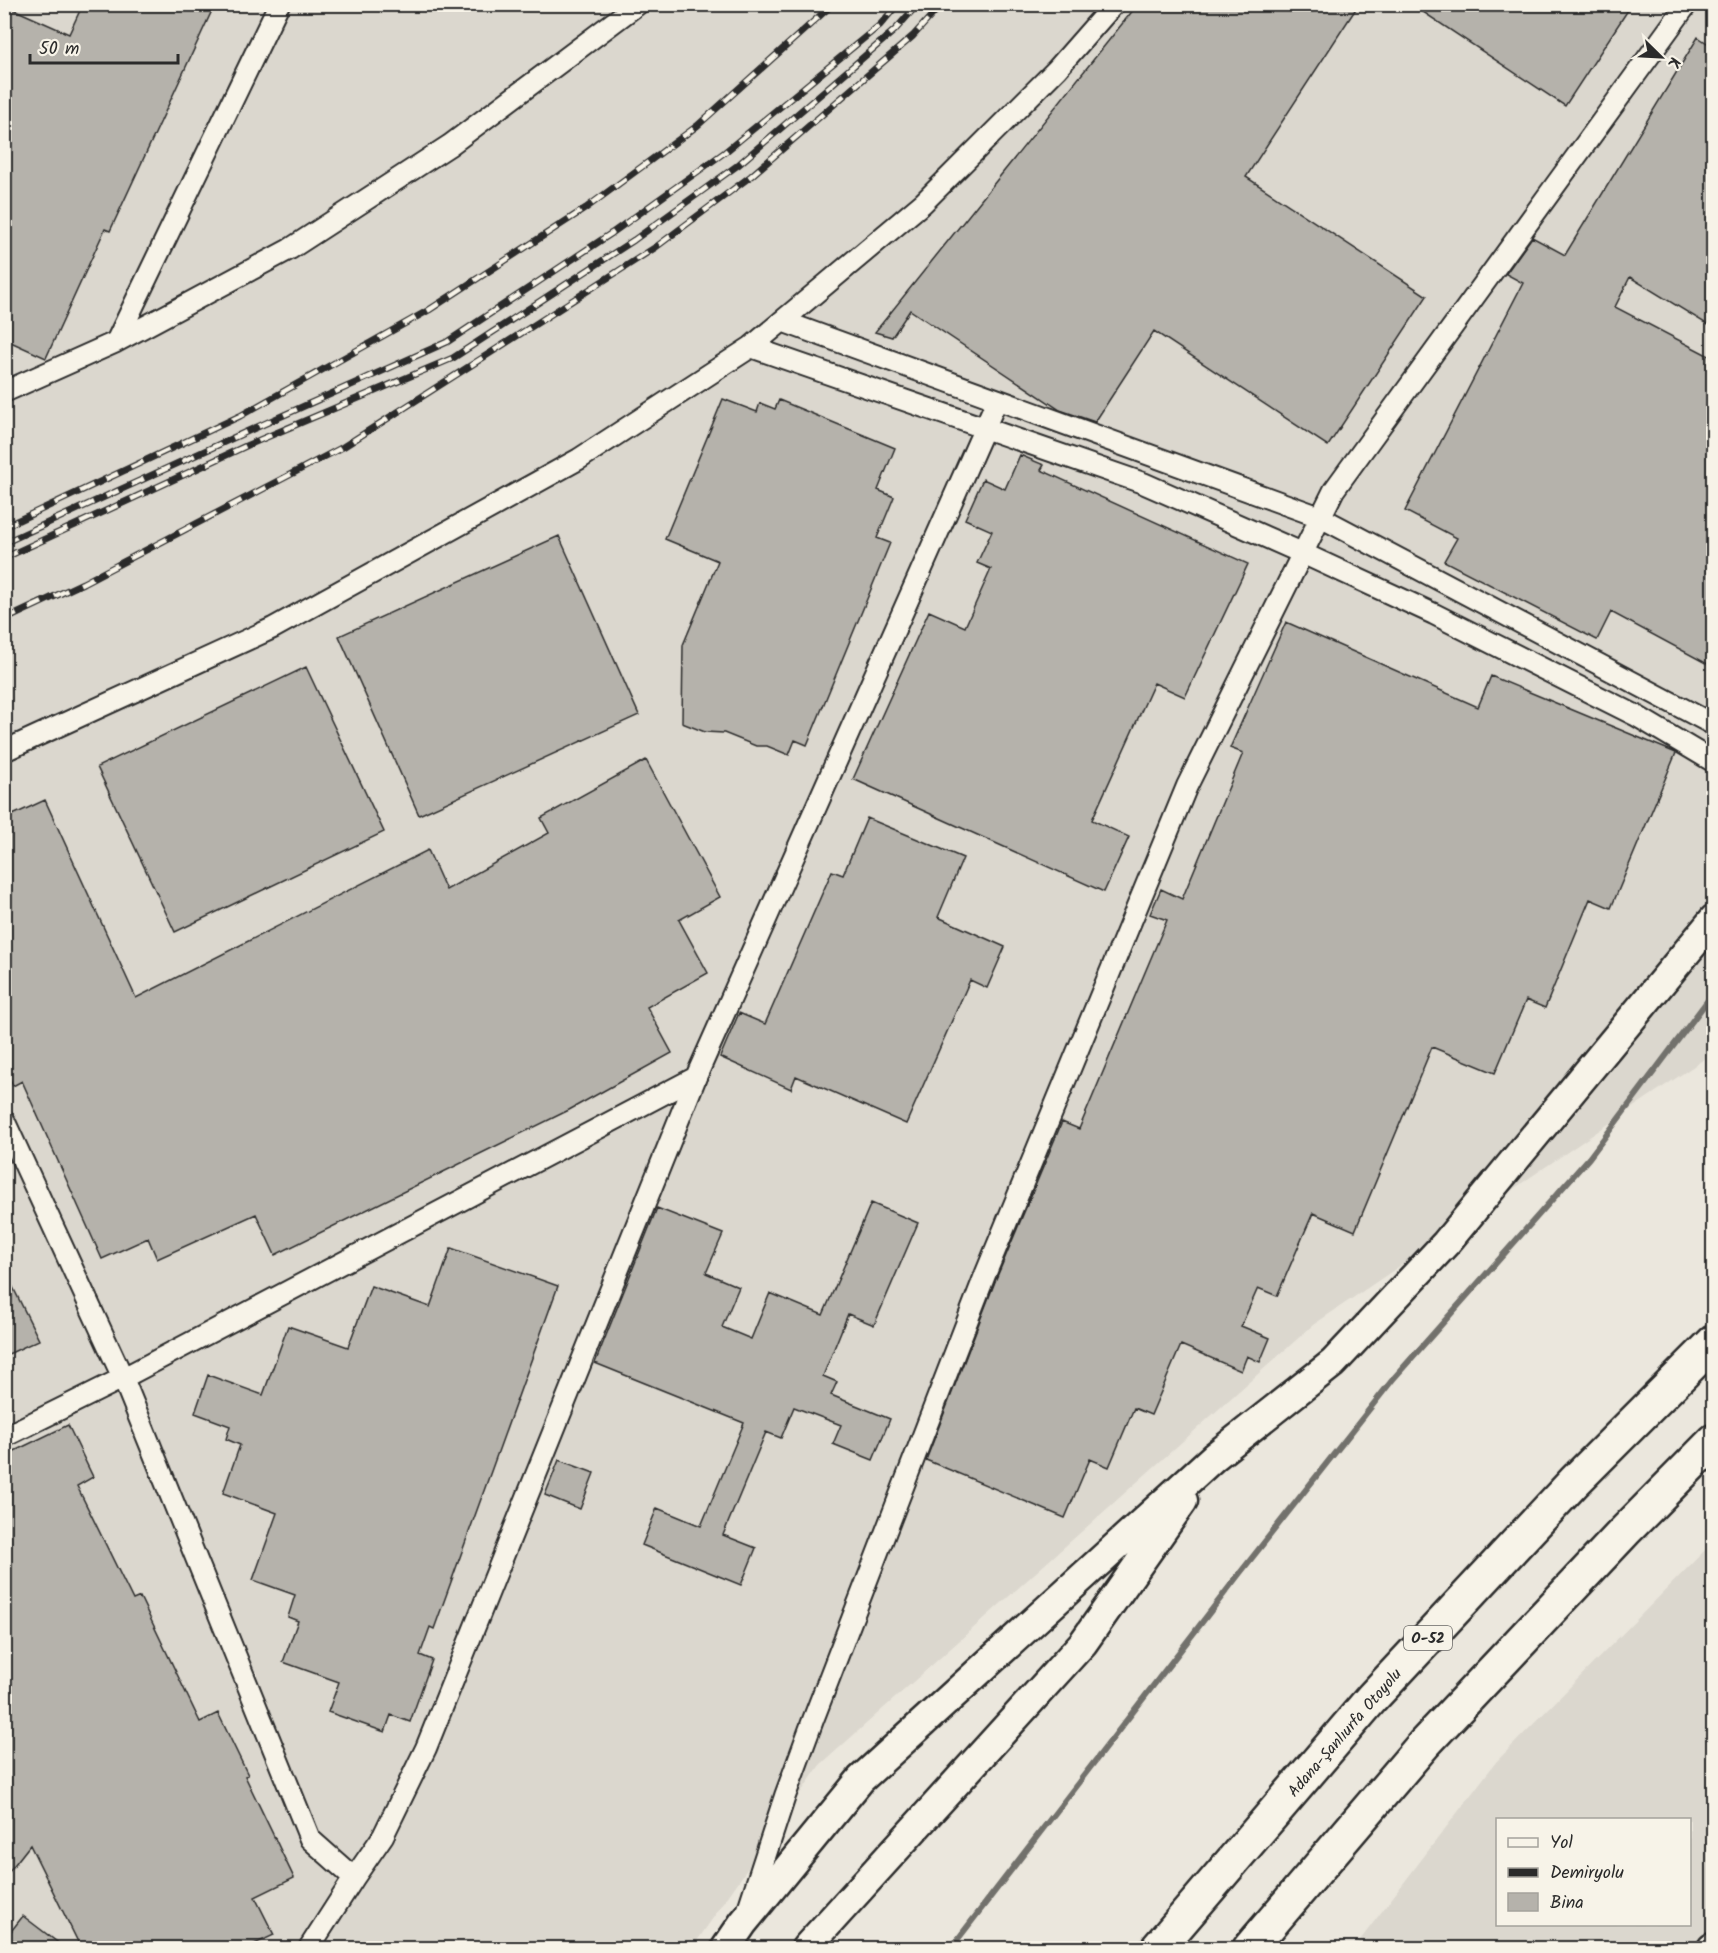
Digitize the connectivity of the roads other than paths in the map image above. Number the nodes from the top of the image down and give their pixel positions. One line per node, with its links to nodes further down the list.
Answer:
1 (279, 4): 6 (street)
2 (638, 4): 6 (street)
3 (1114, 4): 5 (street)
4 (1687, 4): 11 (street)
5 (782, 321): 7 (street); 9 (street)
6 (116, 342): 8 (street)
7 (751, 347): 10 (street); 14 (street)
8 (4, 392)
9 (997, 400): 10 (street); 11 (street)
10 (984, 426): 12 (street); 17 (street)
11 (1320, 517): 12 (street); 13 (street)
12 (1302, 553): 15 (street); 25 (street)
13 (1713, 725)
14 (4, 752)
15 (1713, 762)
16 (1713, 919): 23 (main road)
17 (696, 1077): 20 (street); 24 (street)
18 (4, 1120): 20 (street)
19 (1713, 1342): 29 (highway, Adana-Şanlıurfa Otoyolu / O-52)
20 (123, 1378): 21 (street); 24 (street)
21 (4, 1437)
22 (1713, 1441): 30 (highway)
23 (1214, 1457): 25 (main road); 28 (main road)
24 (354, 1878): 26 (street)
25 (743, 1923): 27 (main road)
26 (309, 1948)
27 (726, 1948)
28 (806, 1948)
29 (1158, 1948)
30 (1250, 1948)

